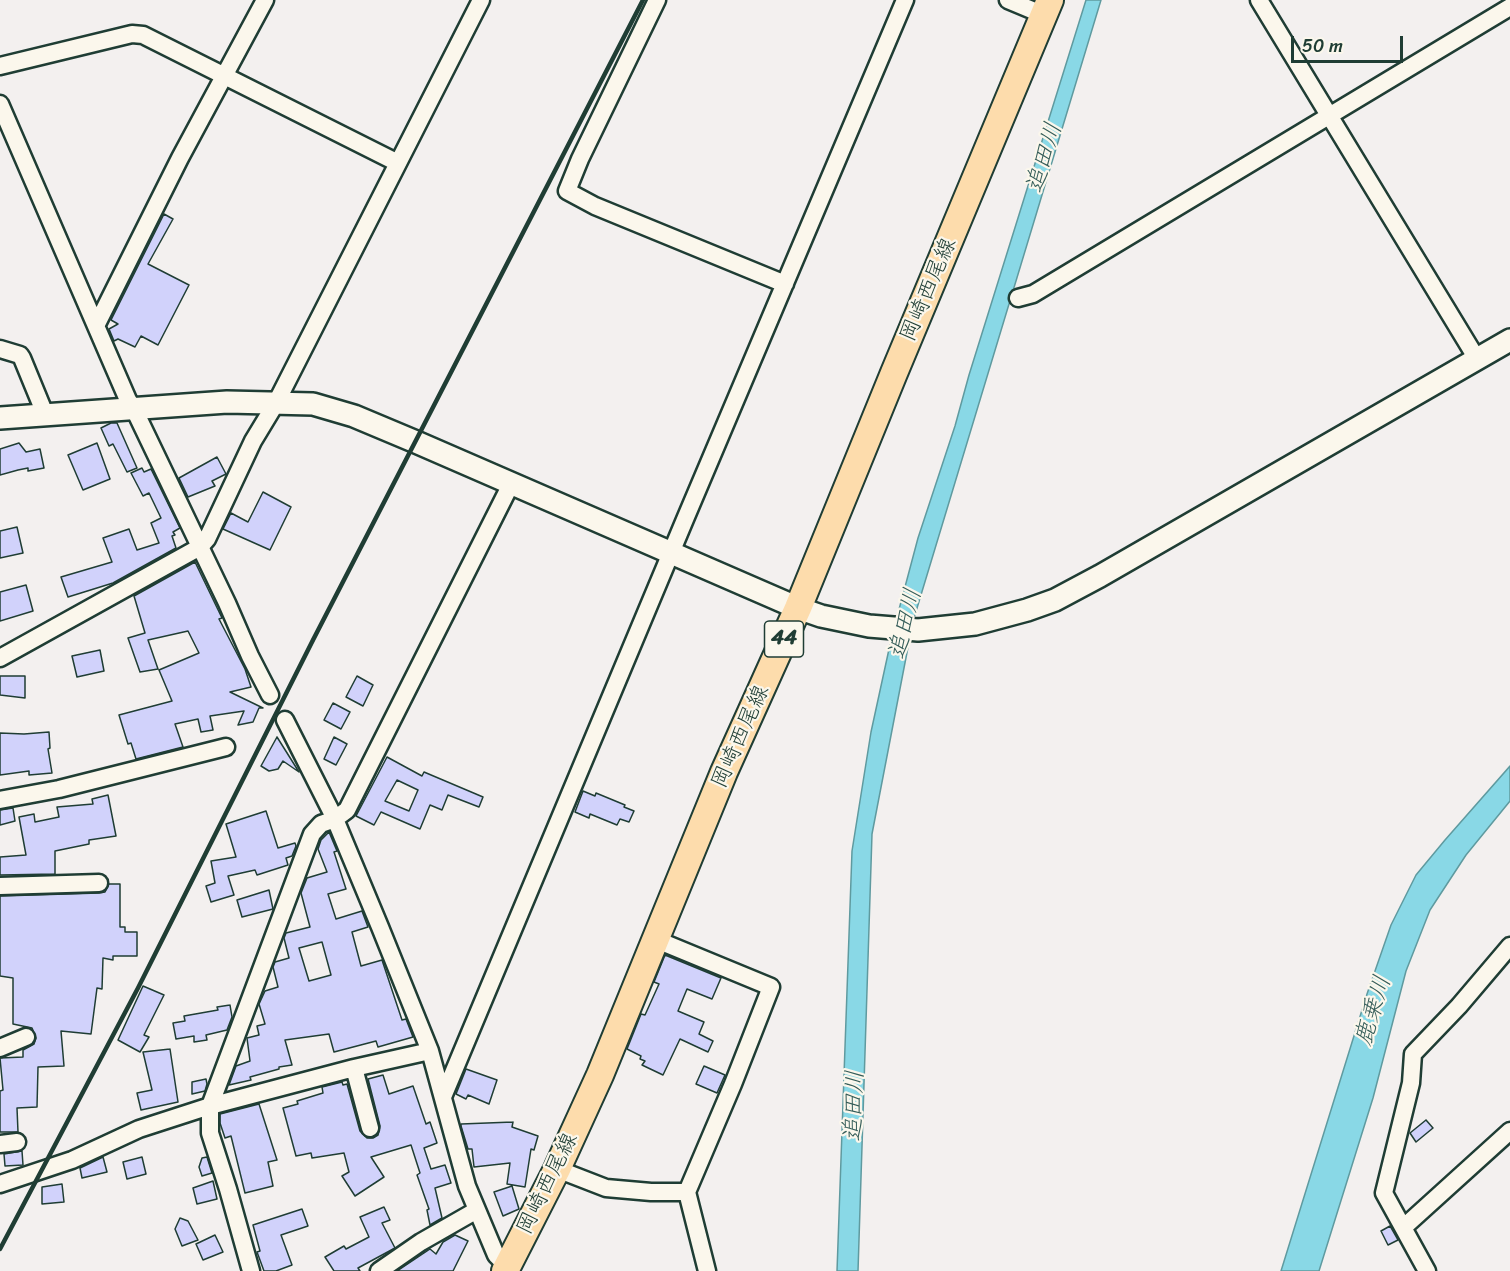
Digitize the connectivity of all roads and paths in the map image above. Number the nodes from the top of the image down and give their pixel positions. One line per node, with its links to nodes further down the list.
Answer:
1 (265, 0): 10 (street)
2 (481, 0): 13 (street)
3 (657, 0): 14 (street)
4 (905, 0): 14 (street)
5 (1008, 0): 7 (street)
6 (1259, 0): 12 (street)
7 (1047, 7): 27 (main road, 岡崎西尾線 / 44)
8 (1510, 7): 12 (street)
9 (0, 66): 10 (street)
10 (224, 75): 13 (street); 16 (street)
11 (0, 104): 16 (street)
12 (1330, 116): 15 (street); 19 (street)
13 (398, 163): 20 (street)
14 (785, 284): 26 (street)
15 (1018, 298)
16 (96, 324): 21 (street)
17 (1510, 340): 19 (street)
18 (0, 349): 22 (street)
19 (1477, 359): 27 (street)
20 (276, 403): 21 (street); 24 (street); 25 (street)
21 (135, 409): 22 (street); 25 (street)
22 (45, 414): 23 (street)
23 (0, 418)
24 (511, 484): 26 (street); 33 (street)
25 (200, 547): 28 (street); 29 (street)
26 (673, 553): 27 (street); 42 (street)
27 (798, 608): 36 (main road, 岡崎西尾線 / 44)
28 (0, 658)
29 (270, 695)
30 (285, 720): 33 (street)
31 (226, 747): 32 (street)
32 (0, 800)
33 (335, 819): 40 (street); 43 (street)
34 (99, 884): 35 (street)
35 (0, 886)
36 (657, 940): 46 (main road, 岡崎西尾線 / 44); 48 (street)
37 (1510, 946): 50 (street)
38 (26, 1037): 39 (street)
39 (0, 1048)
40 (430, 1051): 41 (street); 42 (street)
41 (354, 1068): 43 (street); 44 (street)
42 (443, 1097): 49 (street)
43 (210, 1106): 47 (street); 52 (street)
44 (370, 1128)
45 (1510, 1131): 50 (street)
46 (557, 1169): 48 (street); 51 (main road, 岡崎西尾線 / 44)
47 (0, 1184)
48 (687, 1192): 54 (street)
49 (477, 1210): 51 (street); 53 (street)
50 (1404, 1227): 55 (street)
51 (506, 1268)
52 (251, 1271)
53 (379, 1271)
54 (707, 1271)
55 (1427, 1271)

